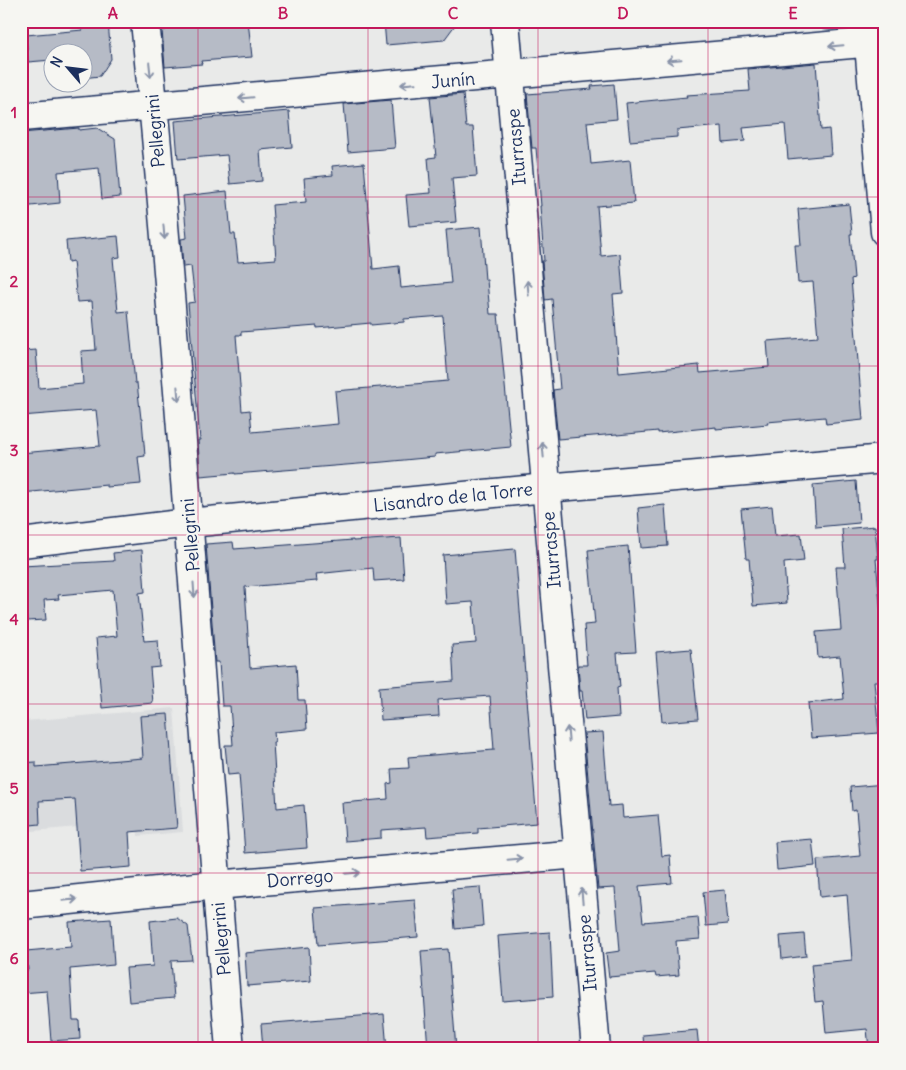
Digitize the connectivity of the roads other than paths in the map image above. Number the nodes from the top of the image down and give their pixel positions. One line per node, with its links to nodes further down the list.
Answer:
1 (145, 21): 5 (street, Pellegrini, one-way to 5)
2 (506, 21): 4 (street, Iturraspe)
3 (873, 35): 4 (street, Junín, one-way to 4); 7 (street)
4 (510, 75): 5 (street, Junín, one-way to 5); 9 (street, Iturraspe, one-way to 4)
5 (153, 106): 6 (street, Junín); 10 (street, Pellegrini, one-way to 10)
6 (21, 117)
7 (885, 232)
8 (885, 458): 9 (street, Lisandro de la Torre)
9 (546, 488): 10 (street, Lisandro de la Torre); 12 (street, Iturraspe, one-way to 9)
10 (189, 523): 11 (street, Lisandro de la Torre); 13 (street, Pellegrini, one-way to 13)
11 (21, 542)
12 (579, 854): 13 (street, Dorrego, one-way to 12); 16 (street, Iturraspe, one-way to 12)
13 (216, 885): 14 (street, Dorrego, one-way to 13); 15 (street, Pellegrini)
14 (21, 906)
15 (230, 1049)
16 (596, 1049)

